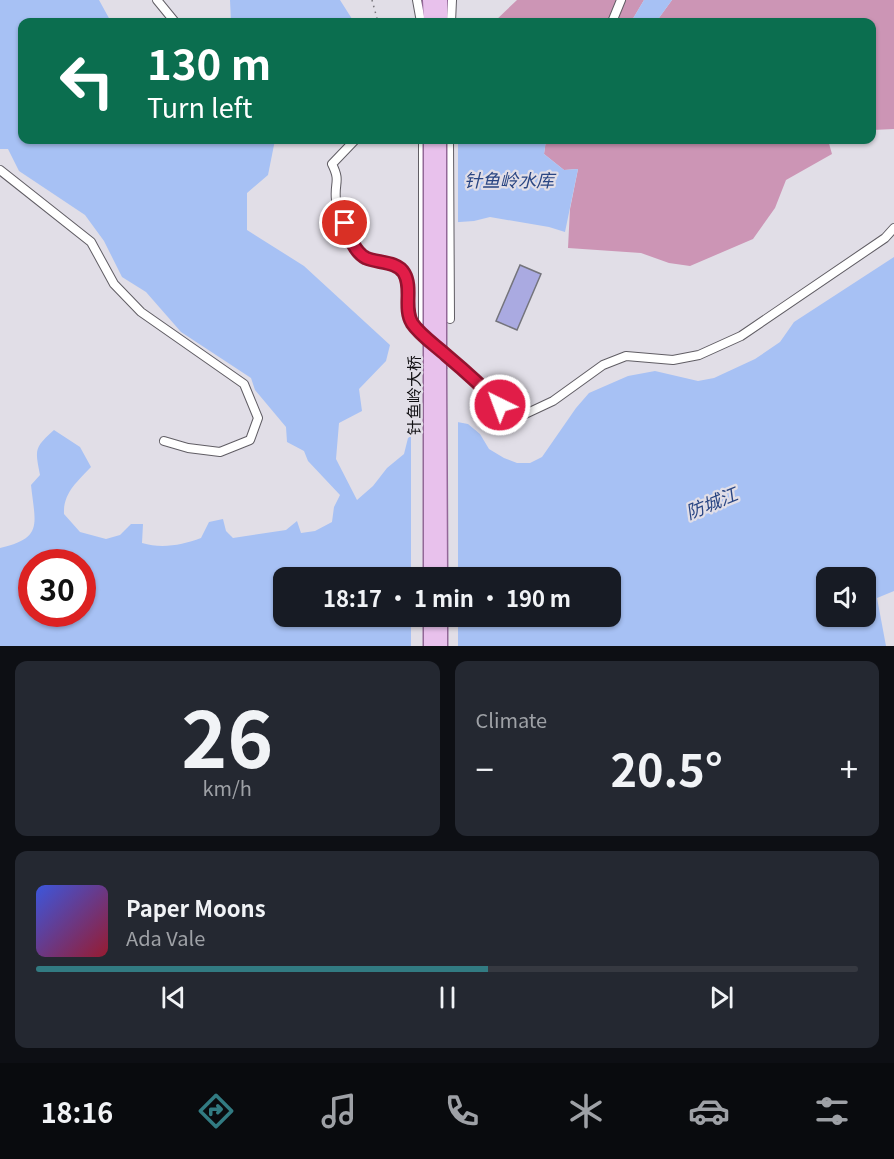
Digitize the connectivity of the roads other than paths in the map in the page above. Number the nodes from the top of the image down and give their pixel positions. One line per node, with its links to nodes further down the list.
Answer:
1 (157, 0): 7 (street)
2 (417, 0): 8 (street)
3 (429, 0): 9 (main road)
4 (441, 0): 10 (main road)
5 (452, 0): 11 (street)
6 (621, 0): 12 (street)
7 (172, 18)
8 (420, 18)
9 (430, 18)
10 (441, 18)
11 (451, 18)
12 (614, 18)
13 (351, 144): 19 (street)
14 (423, 144): 21 (street)
15 (430, 144): 23 (main road, 针鱼岭大桥, bridge)
16 (440, 144): 24 (main road, 针鱼岭大桥, bridge)
17 (449, 144): 20 (street)
18 (0, 171): 22 (street)
19 (894, 228)
20 (450, 319)
21 (423, 320)
22 (164, 441)
23 (430, 567)
24 (441, 567)
25 (430, 627): 27 (main road)
26 (441, 627): 28 (main road)
27 (430, 646)
28 (441, 646)

